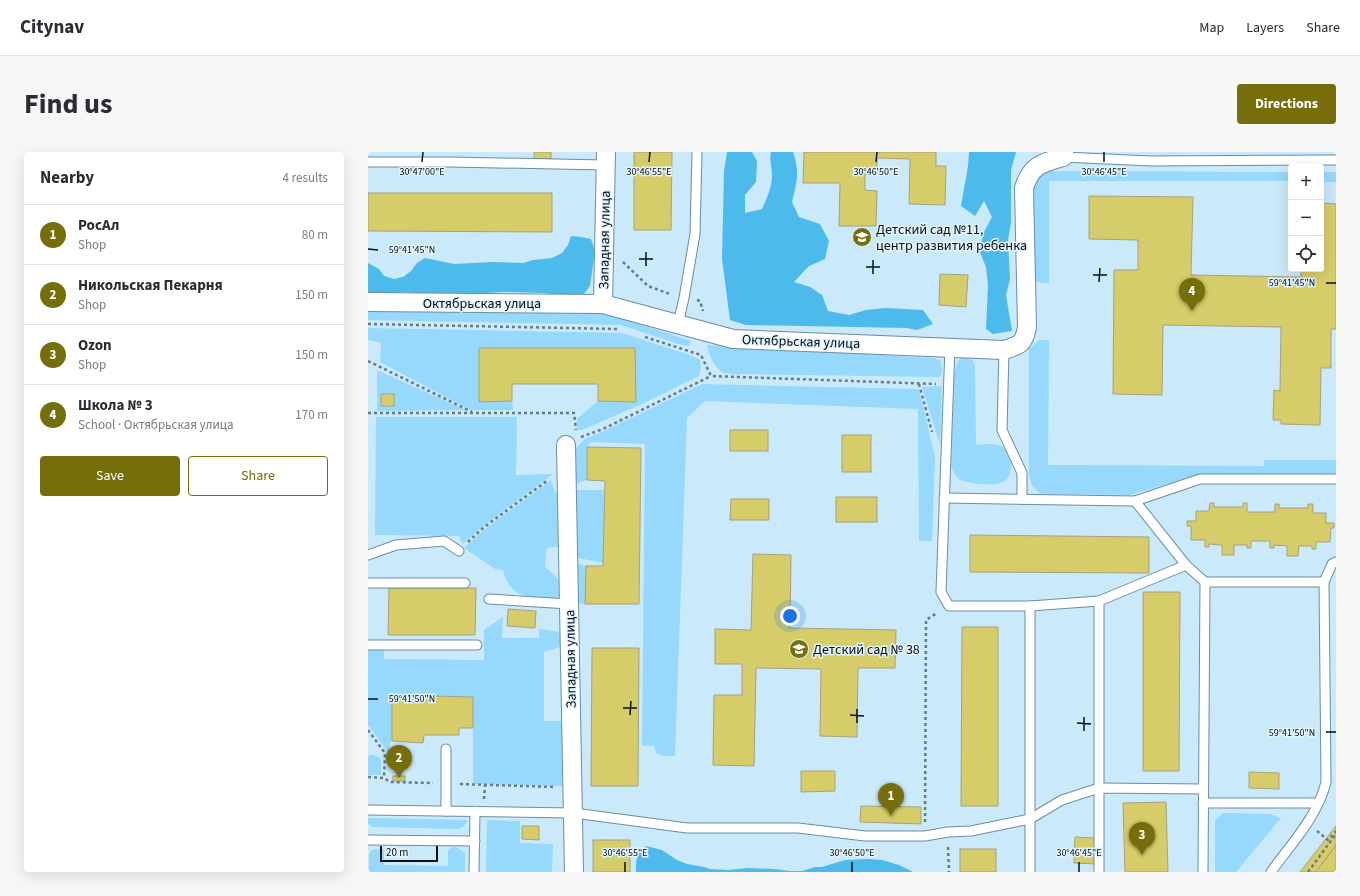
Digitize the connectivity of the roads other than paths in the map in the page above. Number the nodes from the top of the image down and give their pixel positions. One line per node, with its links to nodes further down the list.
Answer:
1 (450, 152): 9 (lane)
2 (697, 152): 12 (lane)
3 (1064, 154): 4 (lane); 14 (street, Октябрьская улица)
4 (1151, 156): 5 (lane)
5 (1269, 156): 7 (lane)
6 (605, 159): 9 (lane); 11 (street, Западная улица)
7 (1336, 160)
8 (368, 162): 9 (lane)
9 (450, 162)
10 (368, 302): 11 (street, Октябрьская улица)
11 (603, 304): 12 (street, Октябрьская улица)
12 (678, 324): 13 (street, Октябрьская улица)
13 (950, 348): 14 (street, Октябрьская улица); 17 (lane)
14 (1004, 350): 18 (lane)
15 (571, 439): 30 (street, Западная улица)
16 (1336, 479): 19 (lane)
17 (944, 498): 18 (lane); 31 (lane)
18 (1022, 499): 19 (lane)
19 (1135, 501): 23 (lane)
20 (459, 551): 21 (lane)
21 (368, 555)
22 (1336, 562): 25 (lane)
23 (1186, 565): 24 (lane); 29 (lane)
24 (1205, 582): 25 (lane); 38 (lane)
25 (1324, 582): 35 (lane)
26 (368, 583): 27 (lane)
27 (465, 583)
28 (489, 599): 30 (lane)
29 (1098, 601): 31 (lane); 37 (lane)
30 (569, 604): 44 (street, Западная улица)
31 (1030, 606): 45 (lane)
32 (368, 644): 33 (lane)
33 (477, 645)
34 (446, 749): 42 (lane)
35 (1326, 782): 36 (lane); 40 (lane)
36 (1336, 782)
37 (1099, 788): 38 (lane); 45 (lane); 51 (lane)
38 (1204, 789): 39 (lane)
39 (1204, 803): 40 (lane); 52 (lane)
40 (1318, 804): 53 (lane)
41 (368, 810): 42 (lane)
42 (446, 811): 43 (lane)
43 (475, 811): 44 (lane); 47 (lane)
44 (574, 813): 45 (lane); 49 (street, Западная улица)
45 (1030, 819): 50 (lane)
46 (368, 840): 47 (lane)
47 (475, 841): 48 (lane)
48 (474, 872)
49 (574, 872)
50 (1030, 872)
51 (1099, 872)
52 (1203, 872)
53 (1271, 872)

